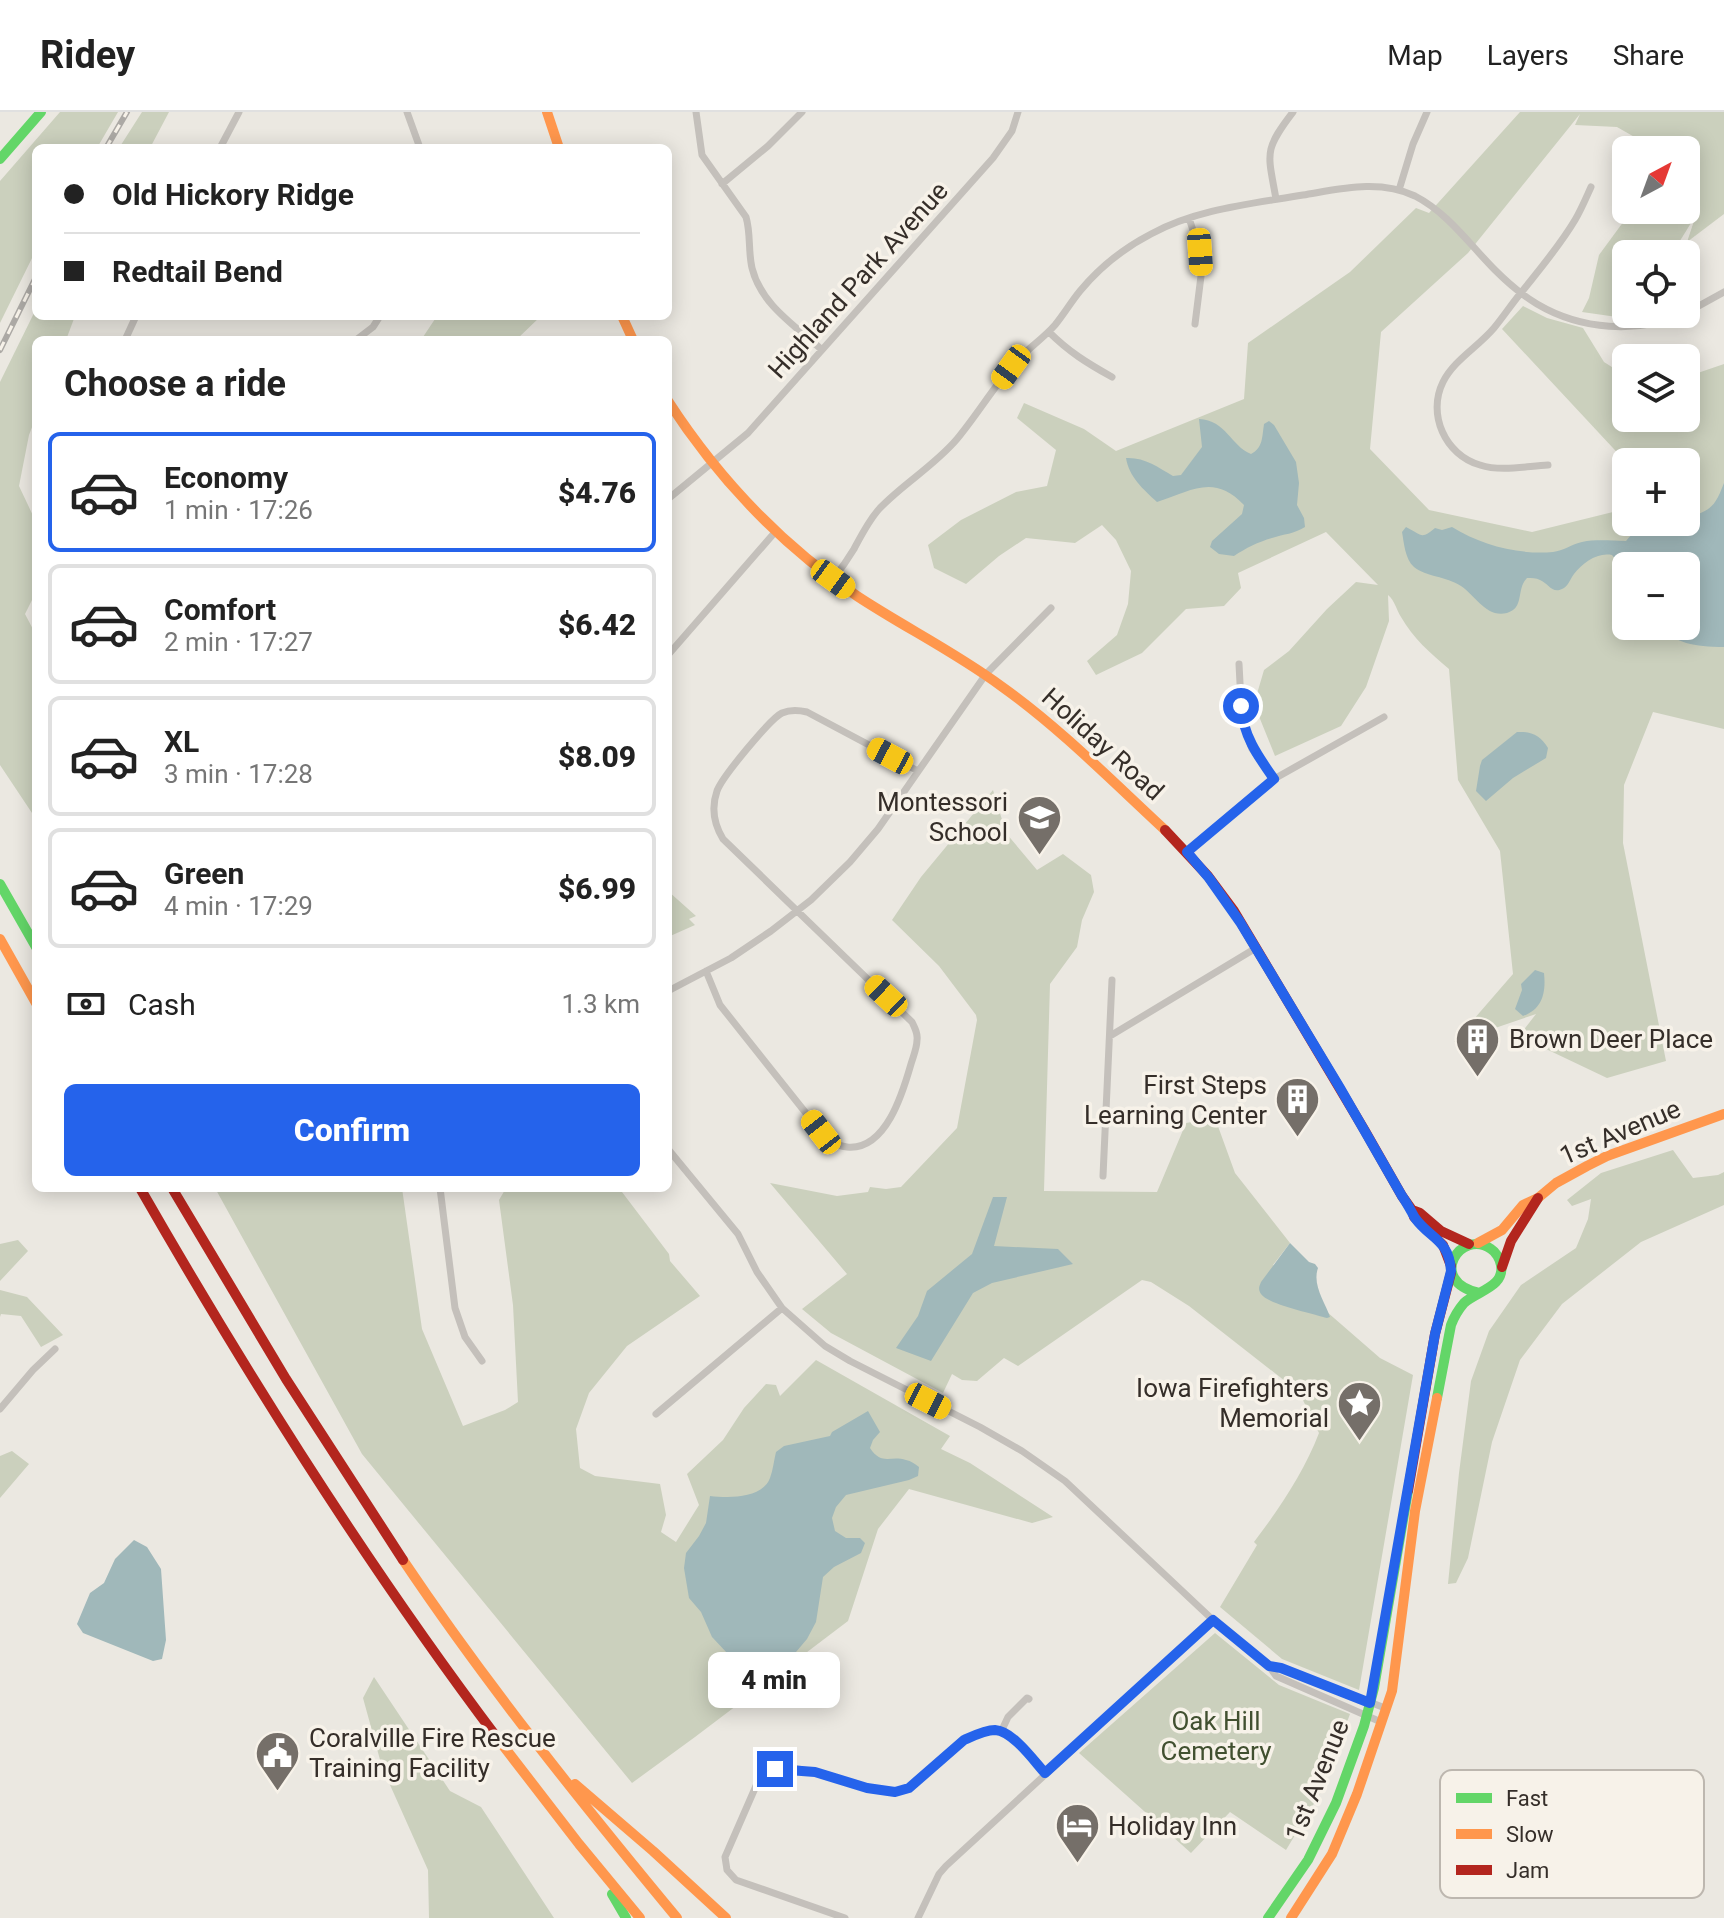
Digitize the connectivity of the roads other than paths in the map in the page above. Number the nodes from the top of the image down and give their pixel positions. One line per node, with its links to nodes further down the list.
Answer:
1 (41, 112): 13 (main road)
2 (239, 112): 10 (street)
3 (407, 112): 11 (street)
4 (547, 112): 12 (main road)
5 (696, 112): 14 (street)
6 (802, 112): 14 (street)
7 (1018, 112): 27 (street, Highland Park Avenue)
8 (1293, 112): 17 (street)
9 (1427, 112): 16 (street)
10 (222, 144)
11 (419, 144)
12 (558, 144)
13 (0, 159)
14 (722, 184): 27 (street)
15 (1591, 187): 20 (street)
16 (1399, 190): 17 (street); 20 (street)
17 (1276, 199): 18 (street)
18 (1189, 218): 23 (street); 25 (street)
19 (1724, 292): 21 (street)
20 (1521, 293): 24 (street); 31 (street)
21 (1700, 306)
22 (377, 320): 26 (street)
23 (1195, 324)
24 (1612, 326)
25 (1049, 332): 28 (street); 34 (street)
26 (361, 336)
27 (822, 350): 30 (street, Highland Park Avenue)
28 (1112, 377)
29 (672, 407): 30 (main road, Holiday Road)
30 (712, 462): 32 (street, Highland Park Avenue); 33 (main road, Holiday Road)
31 (1548, 465)
32 (672, 496)
33 (776, 531): 34 (main road, Holiday Road); 36 (street)
34 (833, 579): 38 (main road, Holiday Road)
35 (1051, 608): 38 (street)
36 (672, 650)
37 (1239, 664): 41 (street)
38 (986, 674): 40 (street); 42 (main road, Holiday Road)
39 (1384, 717): 41 (street)
40 (918, 771): 44 (street); 44 (street)
41 (1274, 779): 42 (street)
42 (1187, 852): 47 (main road, Holiday Road)
43 (0, 884): 46 (main road)
44 (796, 911): 48 (street); 48 (street)
45 (0, 939): 51 (main road)
46 (32, 940)
47 (1256, 948): 52 (street); 60 (main road, Holiday Road)
48 (706, 971): 50 (street)
49 (1112, 980): 52 (street)
50 (672, 989)
51 (32, 996)
52 (1110, 1036): 55 (street)
53 (1724, 1114): 59 (main road, 1st Avenue)
54 (672, 1154): 65 (street)
55 (1103, 1176)
56 (142, 1192): 80 (main road)
57 (174, 1192): 78 (main road)
58 (440, 1192): 67 (street)
59 (1538, 1198): 61 (main road, 1st Avenue); 63 (main road, 1st Avenue)
60 (1412, 1210): 61 (main road, Holiday Road); 62 (main road, Holiday Road)
61 (1473, 1244): 62 (main road); 63 (main road)
62 (1451, 1268): 64 (main road); 73 (main road, 1st Avenue)
63 (1500, 1274): 64 (main road)
64 (1479, 1293): 74 (main road, 1st Avenue)
65 (782, 1308): 69 (street); 70 (street)
66 (55, 1349): 68 (street)
67 (482, 1361)
68 (0, 1409)
69 (656, 1414)
70 (1213, 1620): 71 (street); 79 (street)
71 (1269, 1666): 73 (street); 75 (street)
72 (1029, 1699): 77 (street)
73 (1370, 1703): 74 (street); 75 (main road, 1st Avenue)
74 (1385, 1708): 76 (main road, 1st Avenue)
75 (1366, 1716): 76 (street); 87 (main road, 1st Avenue)
76 (1381, 1722): 88 (main road, 1st Avenue)
77 (1001, 1732): 79 (street); 85 (street)
78 (551, 1764): 83 (main road); 84 (main road)
79 (1045, 1773): 86 (street)
80 (599, 1870): 81 (main road); 82 (main road)
81 (626, 1918)
82 (640, 1918)
83 (677, 1918)
84 (726, 1918)
85 (845, 1918)
86 (918, 1918)
87 (1268, 1918)
88 (1291, 1918)

